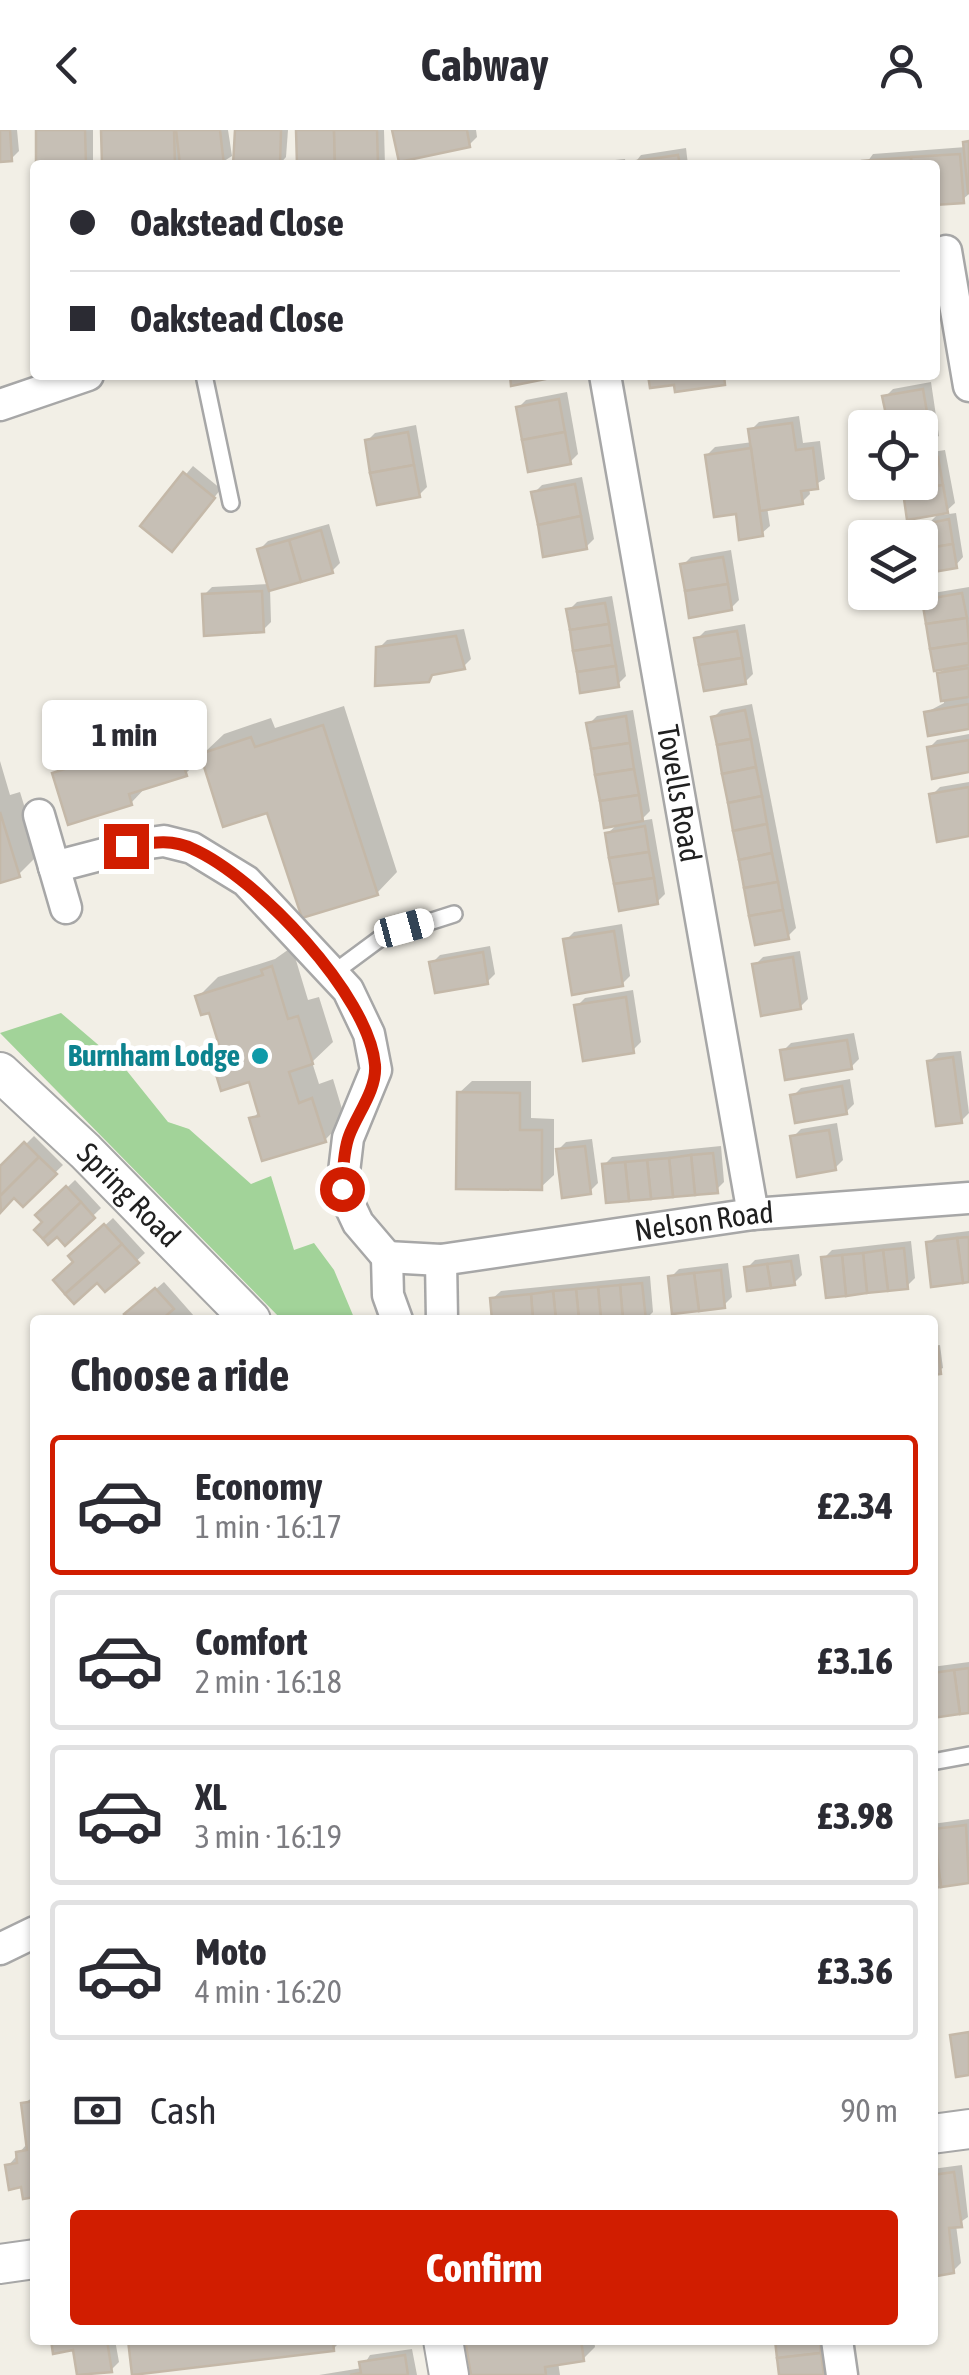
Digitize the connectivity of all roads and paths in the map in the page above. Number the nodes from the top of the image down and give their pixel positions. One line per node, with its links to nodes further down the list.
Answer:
1 (950, 251): 5 (street)
2 (74, 380): 6 (street)
3 (205, 380): 7 (lane)
4 (606, 380): 15 (street, Tovells Road)
5 (969, 386)
6 (0, 406)
7 (231, 503)
8 (39, 816): 9 (street)
9 (54, 867): 10 (street); 12 (street)
10 (66, 908)
11 (454, 914): 12 (lane)
12 (332, 974): 16 (street)
13 (0, 1072): 18 (street, Spring Road)
14 (969, 1198): 15 (street, Nelson Road)
15 (753, 1214): 17 (street, Nelson Road)
16 (387, 1257): 17 (street, Nelson Road); 19 (street)
17 (441, 1260): 20 (street)
18 (245, 1315)
19 (395, 1315)
20 (442, 1315)
21 (969, 1755): 22 (lane)
22 (938, 1761)
23 (30, 1934): 24 (street)
24 (0, 1948)
25 (969, 2128): 26 (street)
26 (938, 2133)
27 (30, 2261): 28 (street)
28 (0, 2264)
29 (444, 2345): 31 (street)
30 (838, 2345): 32 (street)
31 (449, 2375)
32 (842, 2375)

